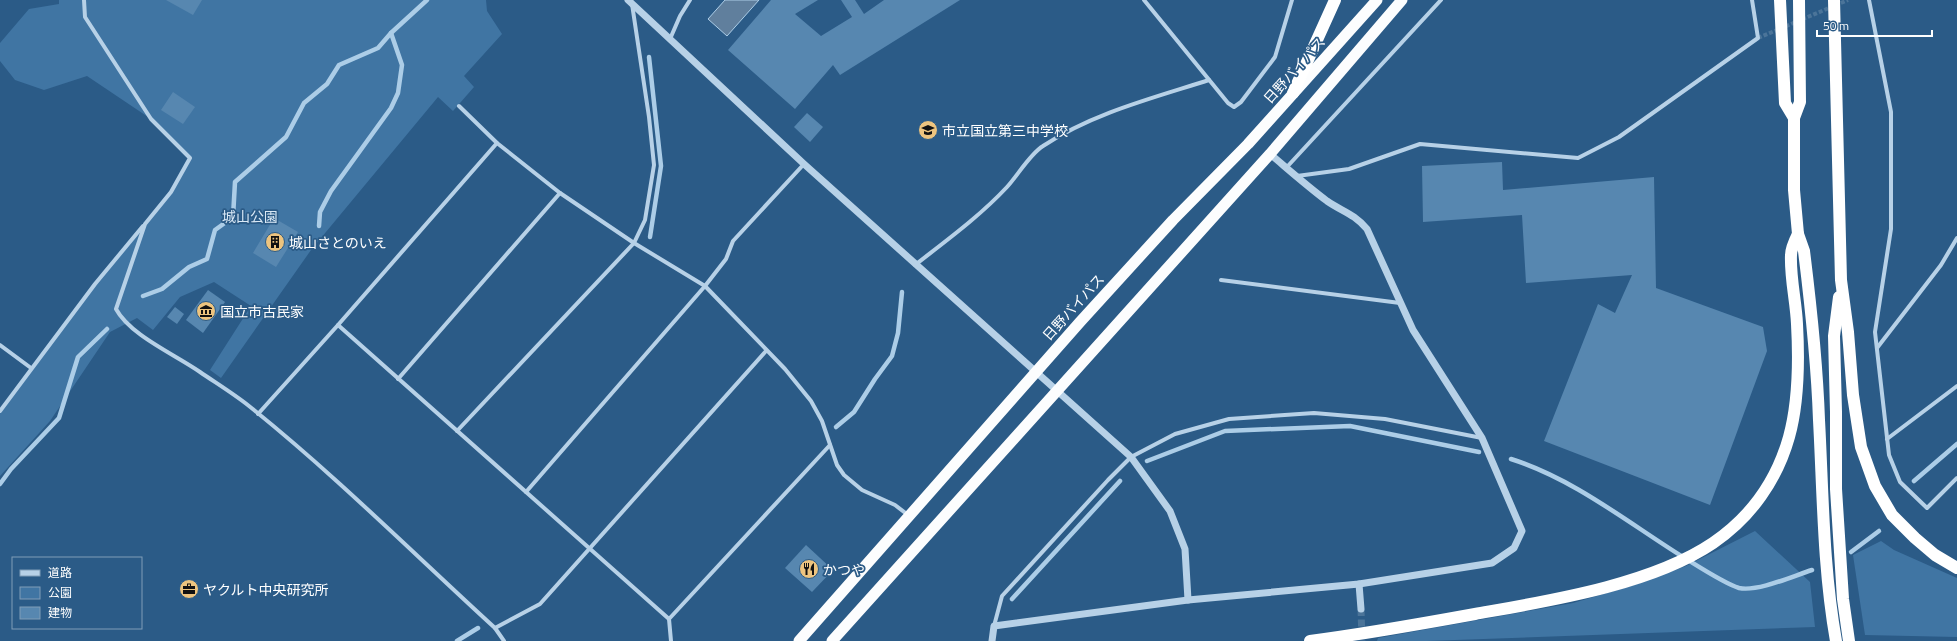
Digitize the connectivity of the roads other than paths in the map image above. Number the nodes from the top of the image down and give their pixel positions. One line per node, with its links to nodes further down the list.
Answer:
1 (84, 0): 28 (street)
2 (690, 0): 17 (street)
3 (1144, 0): 18 (street)
4 (1292, 0): 18 (street)
5 (1335, 0): 19 (highway)
6 (1377, 0): 19 (highway, 日野バイパス)
7 (1402, 0): 23 (highway)
8 (1441, 0): 25 (street)
9 (1752, 0): 26 (street)
10 (1780, 0): 21 (highway)
11 (1799, 0): 21 (highway)
12 (1826, 0): 16 (highway)
13 (1834, 0): 16 (highway)
14 (1869, 0): 39 (street)
15 (630, 2): 17 (street); 31 (street)
16 (1835, 29): 34 (highway)
17 (670, 39): 24 (street)
18 (1209, 80): 32 (street)
19 (1293, 93): 42 (highway, 日野バイパス)
20 (459, 106): 22 (street)
21 (1794, 118): 29 (highway)
22 (498, 143): 27 (street); 37 (street)
23 (1270, 154): 25 (street); 45 (highway)
24 (804, 164): 32 (street); 35 (street)
25 (1286, 168): 26 (street)
26 (1294, 176): 36 (street)
27 (560, 193): 31 (street); 43 (street)
28 (145, 224): 41 (street); 47 (street)
29 (1798, 234): 69 (highway); 70 (highway)
30 (1957, 238): 39 (street)
31 (634, 243): 35 (street); 48 (street)
32 (915, 265): 42 (street)
33 (1221, 280): 36 (street)
34 (1841, 280): 57 (highway); 71 (highway)
35 (705, 286): 40 (street); 54 (street)
36 (1401, 303): 49 (street)
37 (338, 325): 43 (street); 47 (street)
38 (0, 345): 41 (street)
39 (1877, 349): 50 (street)
40 (766, 351): 51 (street); 56 (street)
41 (31, 368): 46 (street)
42 (1035, 373): 45 (street); 55 (highway, 日野バイパス)
43 (398, 379): 48 (street)
44 (1957, 386): 50 (street)
45 (1056, 391): 52 (street); 67 (highway)
46 (0, 411)
47 (258, 414): 63 (street)
48 (456, 431): 54 (street)
49 (1482, 438): 52 (street); 58 (street)
50 (1887, 439): 53 (street)
51 (830, 445): 55 (street); 61 (street)
52 (1131, 457): 59 (street); 62 (street)
53 (1957, 478)
54 (526, 492): 56 (street)
55 (908, 515): 66 (highway, 日野バイパス)
56 (590, 549): 61 (street); 63 (street)
57 (1957, 568)
58 (1359, 584): 59 (street); 60 (street)
59 (1188, 600): 62 (street)
60 (1361, 609)
61 (669, 619): 65 (street)
62 (994, 626): 68 (street)
63 (495, 628): 64 (street)
64 (504, 641)
65 (671, 641)
66 (799, 641)
67 (832, 641)
68 (992, 641)
69 (1310, 641)
70 (1836, 641)
71 (1849, 641)

